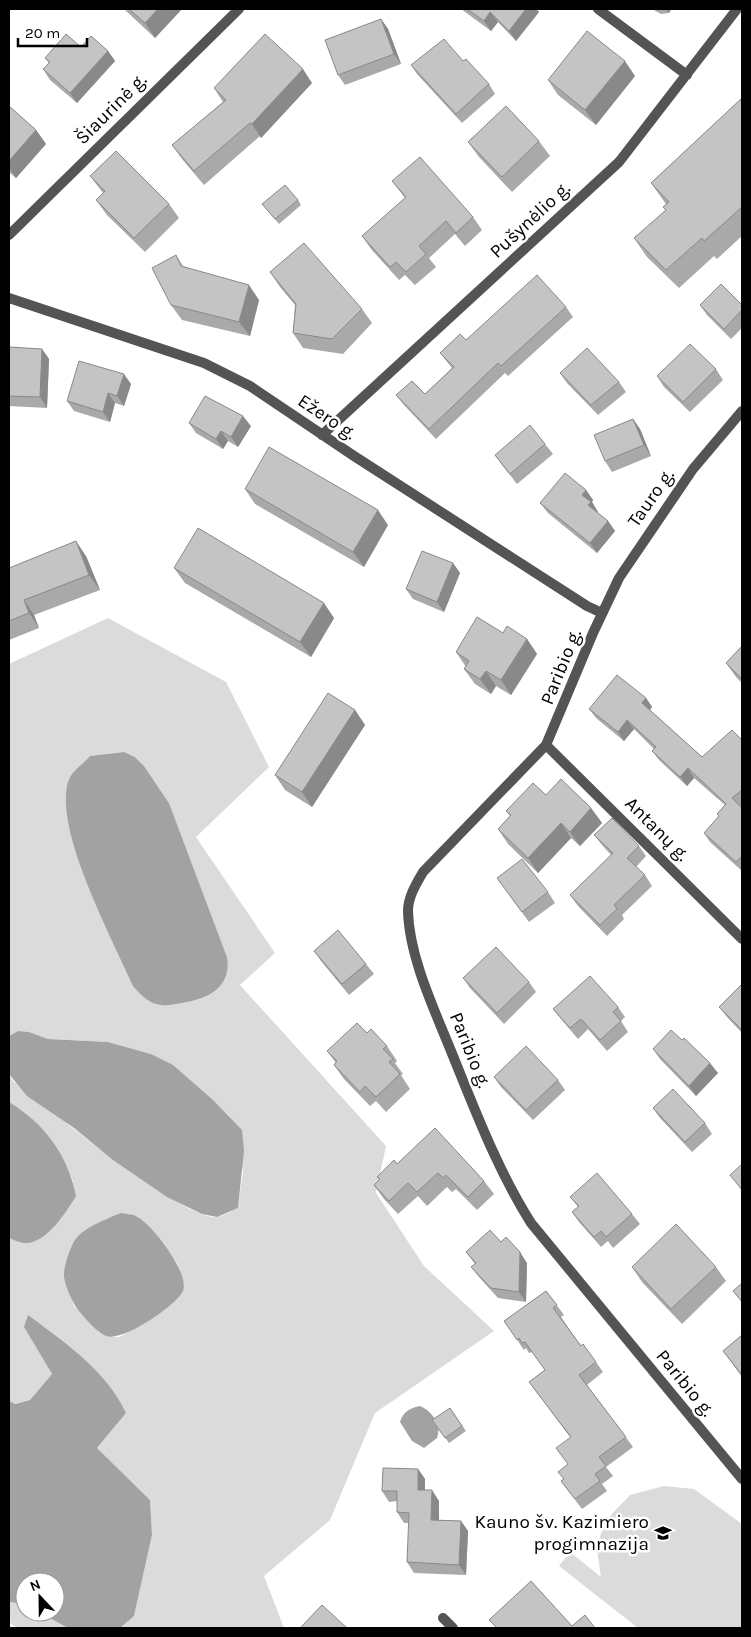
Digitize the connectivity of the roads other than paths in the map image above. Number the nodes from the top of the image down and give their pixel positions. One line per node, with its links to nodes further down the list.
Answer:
1 (238, 9): 5 (street, Šiaurinė g.)
2 (598, 9): 4 (street)
3 (737, 9): 4 (street, Pušynėlio g.)
4 (687, 75): 8 (street, Pušynėlio g.)
5 (9, 236)
6 (9, 298): 8 (street, Ežero g.)
7 (742, 411): 9 (street, Tauro g.)
8 (322, 435): 9 (street, Ežero g.)
9 (602, 613): 10 (street, Paribio g.)
10 (546, 745): 11 (street, Antanų g.); 12 (street, Paribio g.)
11 (742, 938)
12 (740, 1473)
13 (443, 1618): 14 (street)
14 (453, 1628)

